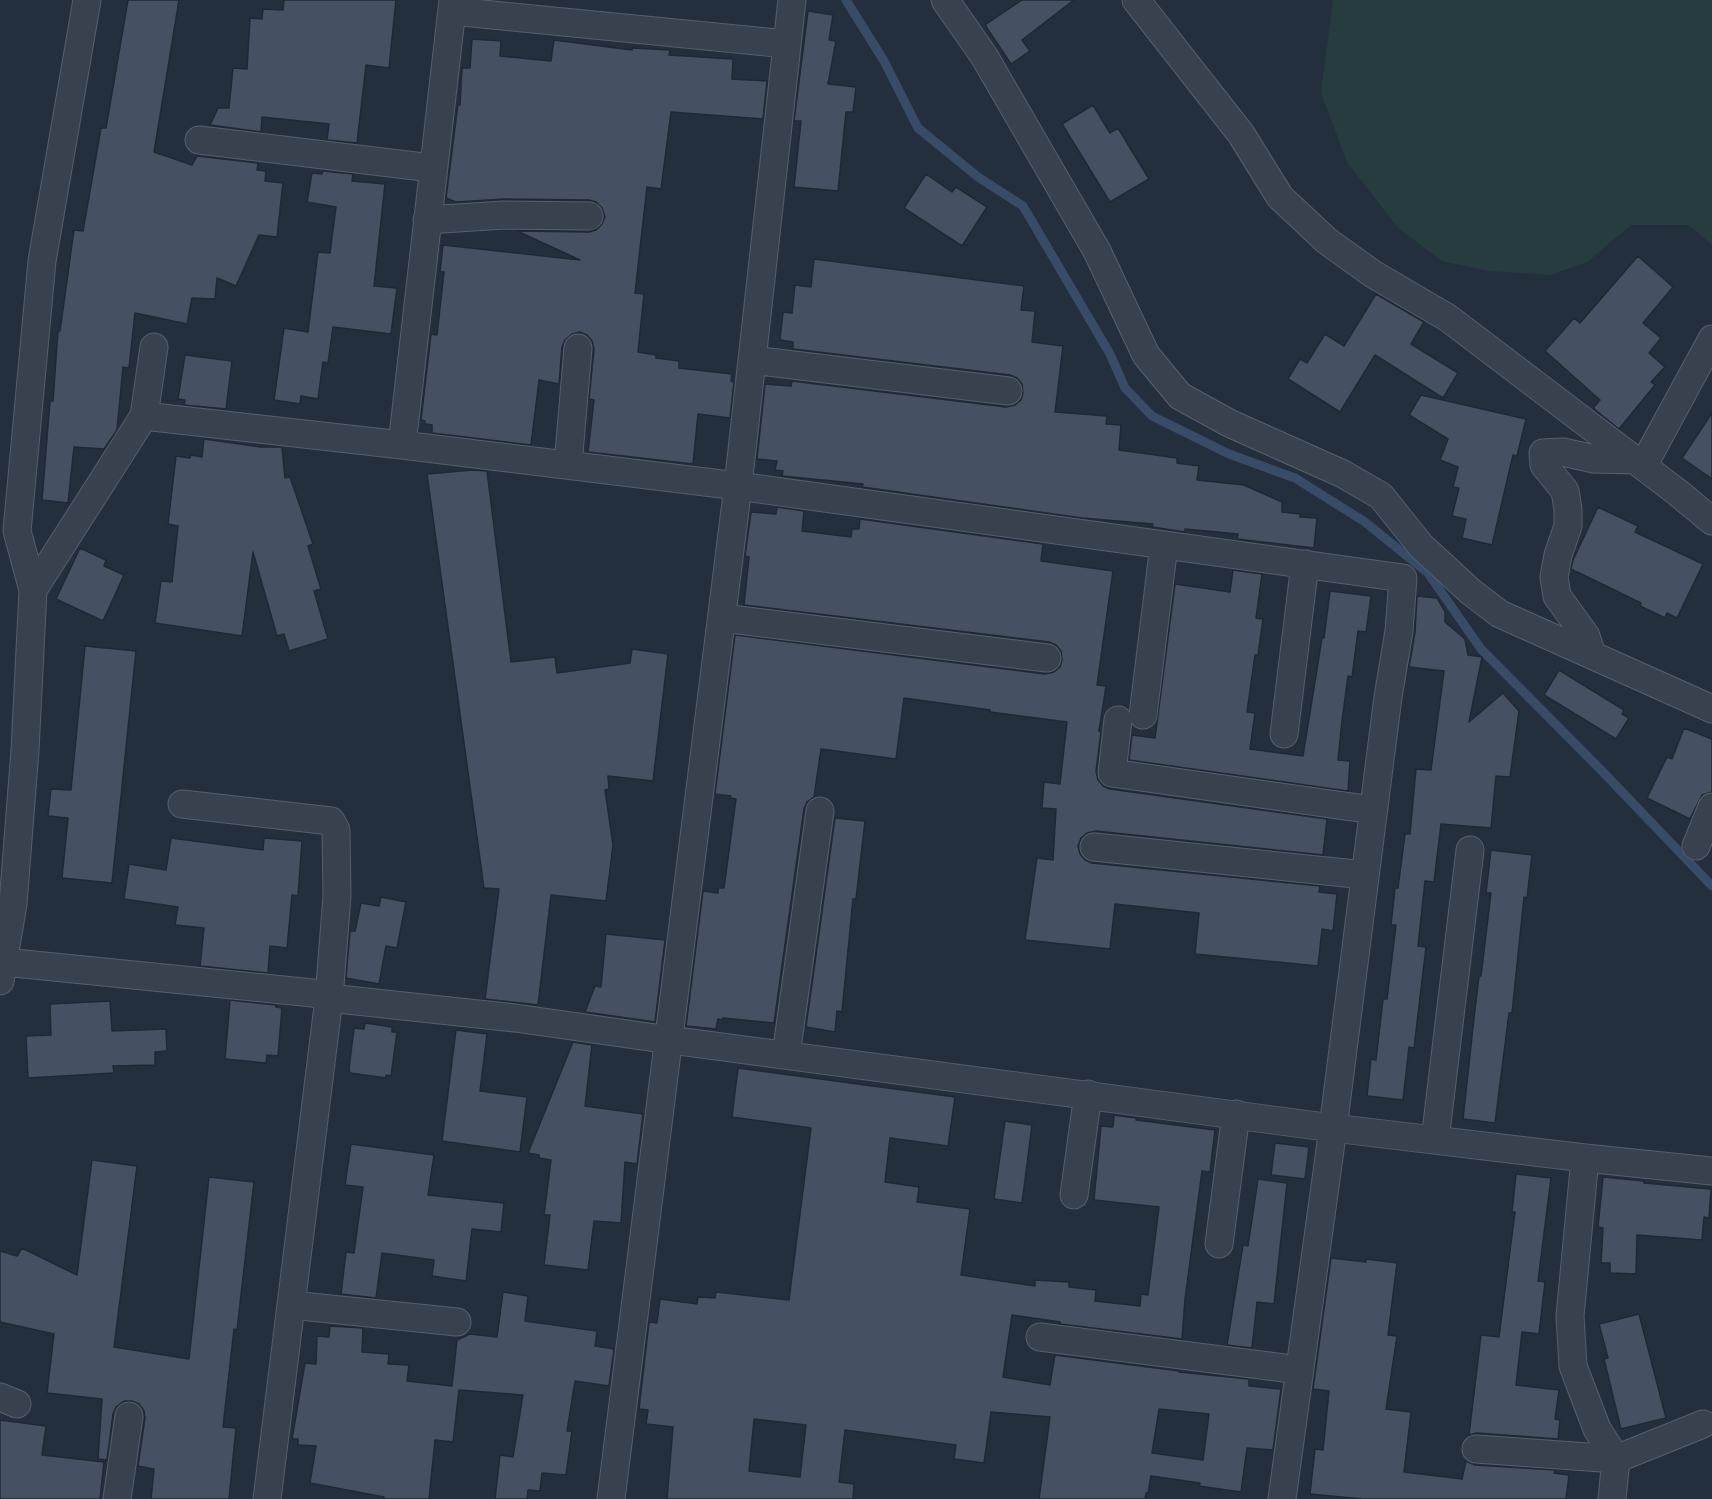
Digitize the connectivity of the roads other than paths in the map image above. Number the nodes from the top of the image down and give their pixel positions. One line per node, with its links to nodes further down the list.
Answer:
1 (87, 0): 26 (street)
2 (792, 0): 6 (street)
3 (945, 0): 23 (street)
4 (1136, 0): 18 (street)
5 (452, 5): 6 (street); 8 (street)
6 (787, 44): 14 (street)
7 (199, 140): 8 (street)
8 (432, 168): 10 (street)
9 (589, 216): 10 (street)
10 (427, 220): 17 (street)
11 (1712, 339): 18 (street)
12 (154, 347): 16 (street)
13 (578, 348): 19 (street)
14 (752, 360): 15 (street); 20 (street)
15 (1008, 391)
16 (144, 416): 17 (street); 26 (street)
17 (402, 445): 19 (street)
18 (1639, 463): 21 (street); 28 (street)
19 (568, 465): 20 (street)
20 (738, 486): 22 (street); 27 (street)
21 (1712, 521)
22 (1164, 545): 24 (street); 34 (street)
23 (1422, 546): 25 (street); 28 (street)
24 (1305, 564): 25 (street); 31 (street)
25 (1403, 578): 34 (street)
26 (33, 590): 40 (street)
27 (722, 618): 29 (street); 42 (street)
28 (1592, 656): 30 (street)
29 (1047, 658)
30 (1712, 709)
31 (1284, 734)
32 (182, 804): 41 (street)
33 (1712, 807): 36 (street)
34 (1373, 810): 39 (street)
35 (820, 811): 43 (street)
36 (1696, 846)
37 (1094, 847): 39 (street)
38 (1470, 850): 47 (street)
39 (1365, 875): 46 (street)
40 (2, 971): 41 (street)
41 (329, 998): 42 (street); 52 (street)
42 (670, 1040): 43 (street); 62 (street)
43 (786, 1054): 44 (street)
44 (1088, 1094): 45 (street); 50 (street)
45 (1236, 1114): 46 (street); 51 (street)
46 (1333, 1128): 47 (street); 55 (street)
47 (1435, 1140): 48 (street)
48 (1585, 1158): 49 (street); 59 (street)
49 (1712, 1171)
50 (1074, 1195)
51 (1219, 1244)
52 (291, 1305): 53 (street); 61 (street)
53 (457, 1322)
54 (1041, 1336): 55 (street)
55 (1300, 1370): 63 (street)
56 (129, 1416): 60 (street)
57 (1703, 1424): 59 (street)
58 (1476, 1449): 59 (street)
59 (1616, 1460): 64 (street)
60 (117, 1499)
61 (267, 1499)
62 (611, 1499)
63 (1282, 1499)
64 (1612, 1499)

